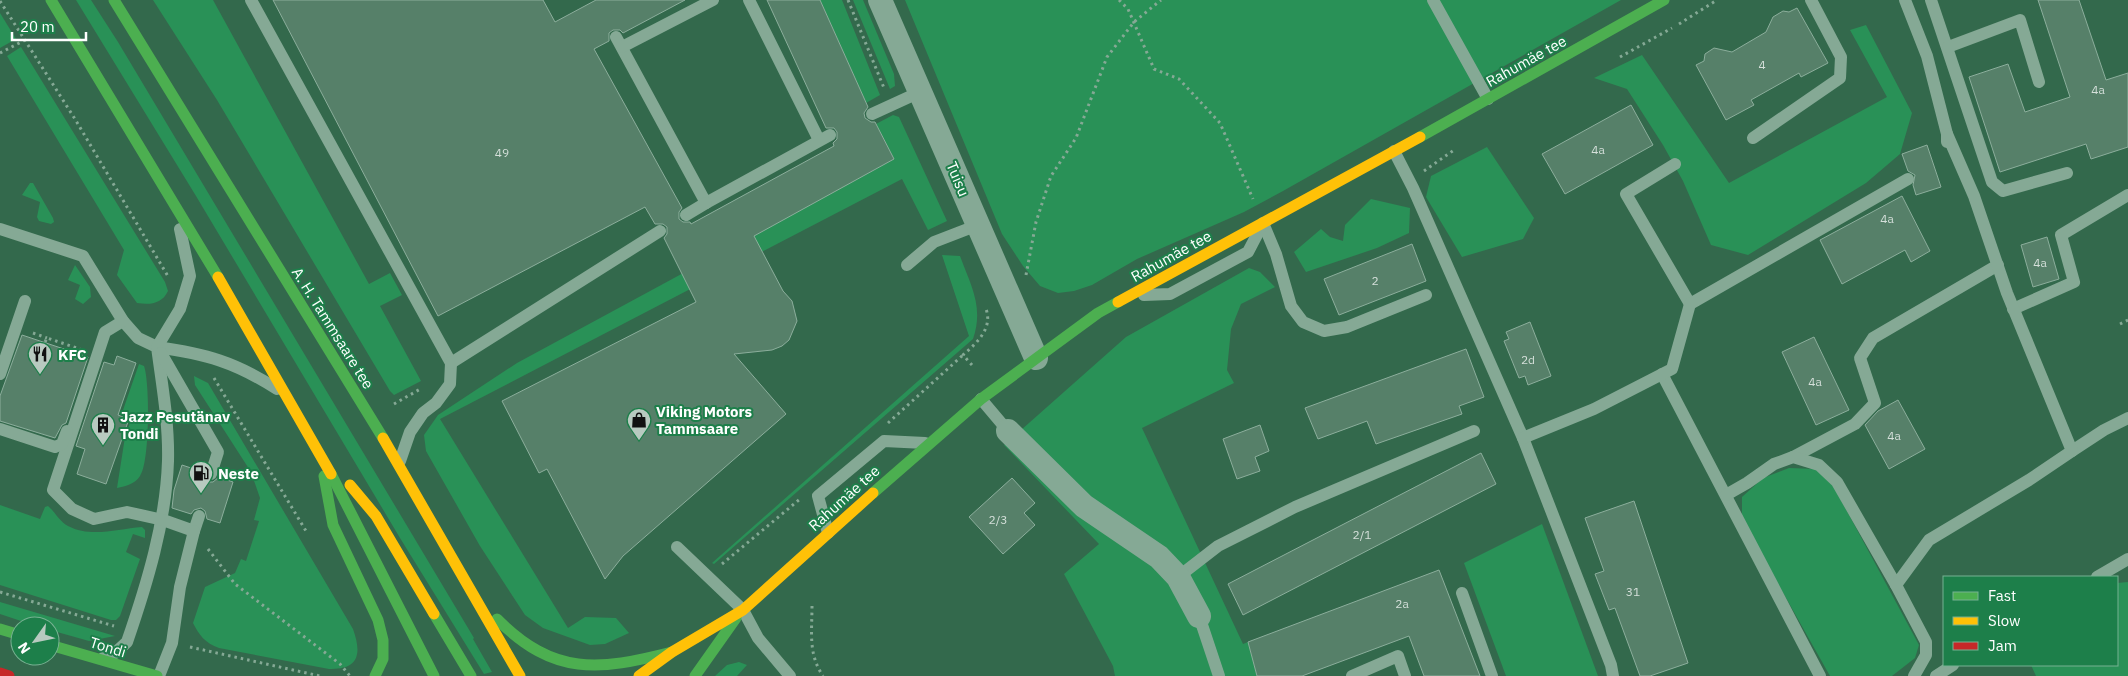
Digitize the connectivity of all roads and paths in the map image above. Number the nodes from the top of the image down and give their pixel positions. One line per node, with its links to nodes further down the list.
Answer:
1 (52, 0): 33 (main road)
2 (114, 0): 76 (main road, A. H. Tammsaare tee)
3 (251, 0): 58 (lane)
4 (713, 0): 34 (lane)
5 (749, 0): 34 (lane)
6 (848, 0): 21 (path)
7 (880, 0): 22 (street, Tuisu)
8 (1119, 0): 16 (path)
9 (1161, 0): 16 (path)
10 (1434, 0): 23 (lane)
11 (1664, 0): 23 (main road, Rahumäe tee)
12 (1811, 0): 26 (lane)
13 (1905, 0): 25 (lane)
14 (1931, 0): 18 (lane)
15 (0, 2): 17 (path)
16 (1134, 22): 36 (path); 47 (path)
17 (24, 40): 19 (path); 42 (path)
18 (1948, 47): 20 (lane); 30 (lane)
19 (0, 53)
20 (2039, 82)
21 (886, 91)
22 (920, 92): 24 (lane); 37 (street, Tuisu)
23 (1488, 99): 27 (main road, Rahumäe tee)
24 (872, 114)
25 (1947, 134): 28 (lane); 41 (lane)
26 (1753, 138)
27 (1394, 151): 36 (main road, Rahumäe tee); 71 (lane)
28 (1947, 152)
29 (1675, 164): 46 (lane)
30 (2067, 173)
31 (1908, 178): 46 (lane)
32 (2128, 196): 49 (lane)
33 (172, 198): 55 (lane); 64 (main road)
34 (706, 203): 35 (lane)
35 (686, 215)
36 (1263, 223): 43 (lane); 44 (main road, Rahumäe tee); 44 (lane)
37 (978, 225): 40 (lane); 47 (street, Tuisu)
38 (0, 229): 51 (lane)
39 (660, 231): 58 (lane)
40 (907, 265)
41 (1998, 266): 49 (lane); 75 (lane)
42 (172, 282)
43 (1426, 295)
44 (1128, 296): 57 (main road, Rahumäe tee)
45 (25, 301): 61 (lane)
46 (1690, 304): 62 (lane)
47 (1012, 305): 57 (street, Tuisu)
48 (985, 306): 59 (path)
49 (2013, 309): 74 (lane)
50 (2128, 320): 52 (path)
51 (123, 321): 55 (lane); 80 (lane)
52 (2120, 324)
53 (98, 329): 68 (lane)
54 (45, 342): 56 (path)
55 (157, 347): 64 (lane); 77 (lane); 80 (lane)
56 (86, 351)
57 (1036, 358): 65 (main road, Rahumäe tee)
58 (450, 363): 76 (lane)
59 (972, 365)
60 (210, 371): 83 (path)
61 (0, 374)
62 (1662, 374): 71 (lane); 78 (lane)
63 (424, 386): 66 (path)
64 (288, 397): 73 (main road)
65 (981, 399): 69 (lane); 72 (main road, Rahumäe tee)
66 (394, 404)
67 (2128, 418): 74 (lane)
68 (0, 429)
69 (1008, 431): 87 (street)
70 (1474, 431): 87 (lane)
71 (1523, 438): 118 (lane)
72 (928, 443): 82 (main road, Rahumäe tee); 82 (lane)
73 (319, 450): 106 (main road); 107 (main road); 108 (main road)
74 (2072, 451): 88 (lane)
75 (1793, 457): 78 (lane); 88 (lane)
76 (399, 464): 91 (main road, A. H. Tammsaare tee)
77 (212, 474)
78 (1726, 494): 119 (lane)
79 (199, 516): 81 (lane)
80 (162, 520): 81 (lane); 99 (lane)
81 (194, 531): 103 (lane); 105 (path)
82 (828, 533): 93 (main road, Rahumäe tee)
83 (308, 534)
84 (677, 547): 93 (lane)
85 (2128, 559): 86 (lane)
86 (2099, 576)
87 (1178, 577): 94 (street)
88 (1896, 585): 120 (lane)
89 (0, 592): 95 (path)
90 (1462, 593): 117 (lane)
91 (474, 594): 98 (main road); 109 (main road, A. H. Tammsaare tee)
92 (812, 606): 113 (path)
93 (743, 610): 98 (main road, Rahumäe tee); 111 (main road, Rahumäe tee); 112 (lane)
94 (1198, 616): 114 (lane)
95 (122, 628)
96 (189, 646): 104 (path)
97 (60, 647): 99 (main road, Tondi)
98 (672, 652): 110 (main road, Rahumäe tee)
99 (98, 659): 103 (main road, Tondi)
100 (1951, 666): 121 (lane)
101 (0, 673): 102 (main road)
102 (9, 676)
103 (158, 676)
104 (320, 676)
105 (350, 676)
106 (375, 676)
107 (434, 676)
108 (471, 676)
109 (520, 676)
110 (639, 676)
111 (695, 676)
112 (790, 676)
113 (823, 676)
114 (1219, 676)
115 (1352, 676): 116 (lane)
116 (1405, 676)
117 (1492, 676)
118 (1613, 676)
119 (1820, 676)
120 (1914, 676)
121 (1936, 676)

